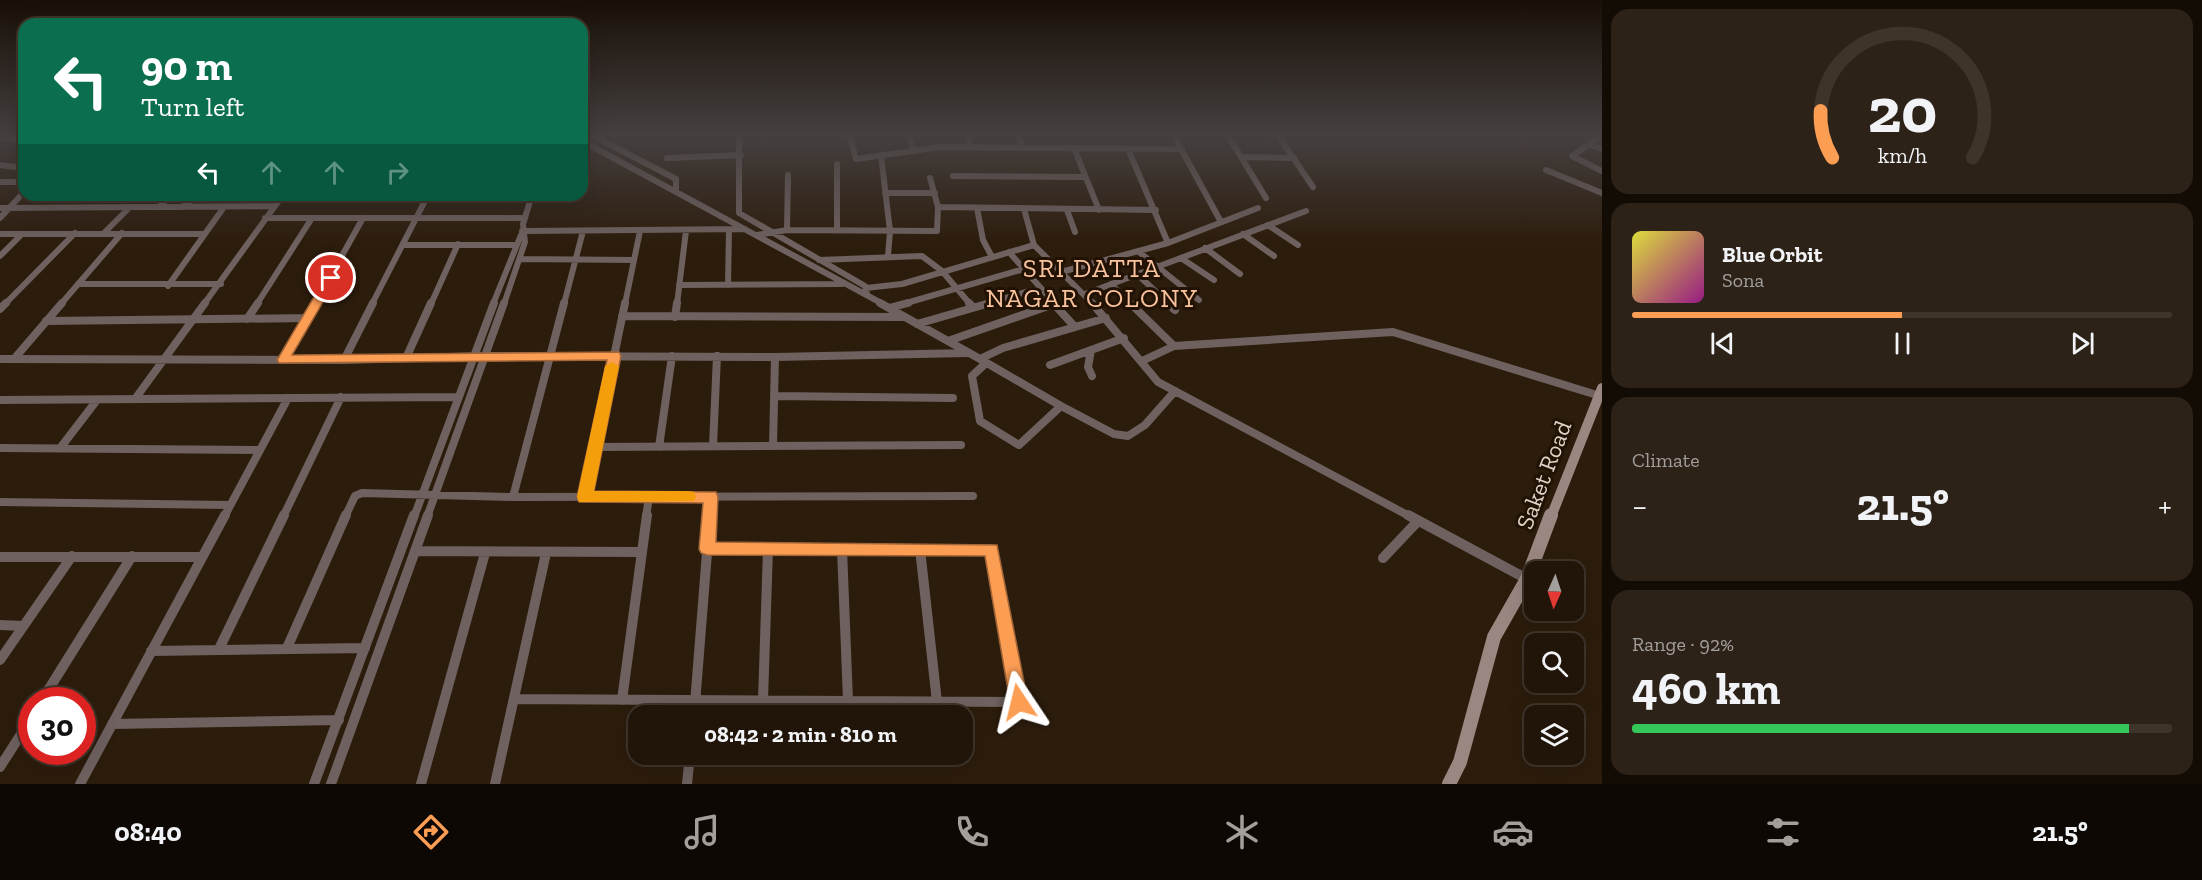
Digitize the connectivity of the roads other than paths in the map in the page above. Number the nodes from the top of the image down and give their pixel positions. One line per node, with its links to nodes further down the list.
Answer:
1 (639, 171): 19 (street)
2 (660, 171): 19 (street)
3 (740, 171): 62 (street)
4 (837, 171): 59 (street)
5 (883, 171): 20 (street)
6 (1083, 171): 14 (street)
7 (1138, 171): 43 (street)
8 (1194, 171): 51 (street)
9 (1249, 171): 23 (street)
10 (1302, 171): 18 (street)
11 (1547, 171): 22 (street)
12 (788, 175): 55 (street)
13 (952, 176): 14 (street)
14 (1085, 177): 42 (street)
15 (930, 178): 21 (street)
16 (0, 182): 17 (street)
17 (18, 182)
18 (1313, 187)
19 (676, 190): 53 (street)
20 (885, 193): 21 (street); 60 (street)
21 (935, 193): 35 (street)
22 (1602, 193)
23 (1266, 198)
24 (18, 199): 37 (street)
25 (165, 201): 32 (street)
26 (190, 201): 33 (street)
27 (279, 201): 30 (street)
28 (425, 201): 45 (street)
29 (530, 201): 50 (street)
30 (275, 206): 34 (street); 47 (street)
31 (130, 207): 32 (street); 37 (street); 61 (street)
32 (159, 207): 33 (street)
33 (182, 207): 34 (street)
34 (224, 207): 69 (street)
35 (938, 207): 38 (street); 60 (street)
36 (0, 208): 37 (street)
37 (10, 208): 46 (street)
38 (977, 208): 40 (street); 84 (street)
39 (1258, 208): 51 (street)
40 (1024, 209): 41 (street); 76 (street)
41 (1067, 210): 42 (street); 63 (street)
42 (1099, 210): 43 (street)
43 (1156, 210): 72 (street)
44 (1306, 211): 52 (street)
45 (418, 217): 49 (street); 50 (street); 74 (street)
46 (0, 218)
47 (265, 218): 48 (street); 98 (street)
48 (312, 218): 49 (street); 120 (street)
49 (363, 218): 118 (street)
50 (524, 218): 66 (street)
51 (1221, 222): 72 (street)
52 (1268, 225): 71 (street); 77 (street)
53 (747, 229): 54 (street); 70 (street)
54 (729, 230): 58 (street); 103 (street)
55 (787, 230): 59 (street); 62 (street)
56 (583, 231): 57 (street); 66 (street); 88 (street)
57 (640, 231): 58 (street); 89 (street)
58 (686, 231): 102 (street)
59 (837, 231): 60 (street)
60 (890, 231): 82 (street)
61 (105, 232): 64 (street); 65 (street)
62 (769, 232): 70 (street); 87 (street)
63 (1075, 232)
64 (75, 233): 68 (street); 112 (street)
65 (122, 233): 69 (street); 97 (street)
66 (522, 233): 75 (street); 86 (street)
67 (0, 234): 68 (street)
68 (22, 234): 81 (street)
69 (204, 234): 101 (street)
70 (758, 234): 87 (street)
71 (1243, 234): 78 (street); 83 (street)
72 (1168, 243): 80 (street)
73 (458, 244): 74 (street); 75 (street); 136 (street)
74 (404, 245): 141 (street)
75 (515, 245): 130 (street)
76 (1034, 245): 79 (street); 93 (street)
77 (1298, 245)
78 (1205, 249): 85 (street); 95 (street)
79 (1009, 252): 84 (street); 91 (street)
80 (1139, 252): 90 (street); 93 (street)
81 (0, 256)
82 (888, 256): 87 (street); 92 (street)
83 (1274, 256)
84 (992, 257): 92 (street)
85 (1181, 258): 90 (street); 96 (street)
86 (520, 259): 88 (street); 131 (street)
87 (811, 259): 99 (street); 106 (street)
88 (575, 260): 89 (street); 129 (street)
89 (634, 260): 114 (street)
90 (1160, 266): 94 (street); 108 (street)
91 (1024, 269): 104 (street); 105 (street)
92 (942, 271): 104 (street); 106 (street)
93 (1061, 272): 107 (street)
94 (1137, 274): 100 (street); 113 (street)
95 (1240, 274)
96 (1214, 280)
97 (78, 284): 101 (street); 121 (street)
98 (221, 284): 101 (street); 117 (street)
99 (844, 284): 103 (street); 106 (street)
100 (1111, 284): 107 (street); 126 (street)
101 (168, 285)
102 (679, 285): 103 (street); 115 (street)
103 (728, 285)
104 (956, 288): 110 (street); 111 (street)
105 (1040, 288): 109 (street); 110 (street)
106 (866, 291): 111 (street)
107 (1084, 294): 119 (street)
108 (1199, 300)
109 (1054, 304): 123 (street); 125 (street)
110 (972, 306): 122 (street)
111 (889, 308): 116 (street)
112 (0, 309)
113 (1175, 310)
114 (622, 316): 115 (street); 132 (street)
115 (675, 317): 116 (street)
116 (903, 317): 122 (street)
117 (195, 318): 120 (street); 121 (street); 139 (street)
118 (309, 318): 120 (street); 140 (street)
119 (1106, 318): 123 (street); 124 (street)
120 (247, 319)
121 (46, 321): 138 (street)
122 (918, 324): 125 (street)
123 (1075, 327): 142 (street)
124 (1124, 338): 127 (street); 143 (street)
125 (948, 341): 128 (street)
126 (1174, 345): 143 (street); 147 (street)
127 (1091, 350): 144 (street); 145 (street)
128 (969, 353): 135 (street); 142 (street)
129 (550, 355): 131 (street); 132 (street); 168 (street)
130 (472, 356): 131 (street); 136 (street); 150 (street)
131 (486, 356): 166 (street)
132 (614, 356): 133 (street); 161 (street)
133 (672, 356): 134 (street); 162 (street)
134 (717, 356): 135 (street); 158 (street)
135 (776, 357): 148 (street)
136 (406, 358): 141 (street)
137 (0, 359): 138 (street)
138 (14, 359): 139 (street)
139 (165, 359): 140 (street); 153 (street)
140 (283, 360): 141 (street)
141 (344, 360)
142 (983, 361): 156 (street); 156 (street)
143 (1142, 361): 146 (street)
144 (1050, 365)
145 (1092, 376)
146 (1175, 391): 156 (street); 174 (street)
147 (1599, 392): 188 (street, Saket Road)
148 (774, 396): 152 (street); 159 (street)
149 (341, 397): 150 (street); 151 (street); 195 (street)
150 (458, 397): 165 (street)
151 (288, 398): 153 (street); 164 (street)
152 (953, 398)
153 (135, 399): 155 (street)
154 (0, 400): 155 (street)
155 (97, 400): 160 (street)
156 (1061, 406)
157 (961, 445): 159 (street)
158 (713, 446): 159 (street); 162 (street)
159 (773, 446)
160 (61, 447): 163 (street); 164 (street)
161 (595, 447): 162 (street); 169 (street)
162 (659, 447)
163 (1, 450)
164 (260, 450): 173 (street)
165 (422, 495): 166 (street); 193 (street); 194 (street)
166 (435, 495): 168 (street); 179 (street)
167 (973, 496): 171 (street)
168 (513, 497): 169 (street)
169 (585, 497): 170 (street)
170 (649, 497): 171 (street); 180 (street)
171 (711, 497): 175 (street)
172 (0, 502): 173 (street)
173 (230, 505): 186 (street)
174 (1418, 521): 187 (street); 189 (street)
175 (707, 549): 176 (street); 201 (street)
176 (768, 549): 177 (street); 202 (street)
177 (842, 549): 178 (street); 203 (street)
178 (920, 549): 204 (street); 204 (street)
179 (416, 551): 181 (street); 213 (street)
180 (642, 552): 182 (street); 200 (street)
181 (485, 553): 182 (street); 214 (street)
182 (546, 553): 199 (street)
183 (0, 556): 184 (street)
184 (72, 556): 185 (street); 192 (street)
185 (132, 556): 186 (street); 198 (street)
186 (202, 557): 196 (street)
187 (1383, 558)
188 (1534, 561)
189 (1524, 577)
190 (1524, 584): 217 (street, Saket Road)
191 (0, 625): 192 (street)
192 (23, 626): 197 (street)
193 (287, 648): 194 (street); 195 (street)
194 (365, 648): 206 (street)
195 (219, 649): 196 (street)
196 (152, 651): 207 (street)
197 (0, 660)
198 (50, 687)
199 (514, 699): 200 (street); 215 (street)
200 (622, 699): 201 (street)
201 (696, 700): 202 (street); 205 (street)
202 (763, 700): 203 (street)
203 (848, 701): 204 (street)
204 (937, 702)
205 (695, 705)
206 (339, 720): 207 (street); 212 (street)
207 (112, 724): 211 (street)
208 (18, 739): 210 (street)
209 (689, 765): 216 (street)
210 (0, 767)
211 (80, 784)
212 (314, 784)
213 (332, 784)
214 (421, 784)
215 (495, 784)
216 (687, 784)
217 (1449, 784)

